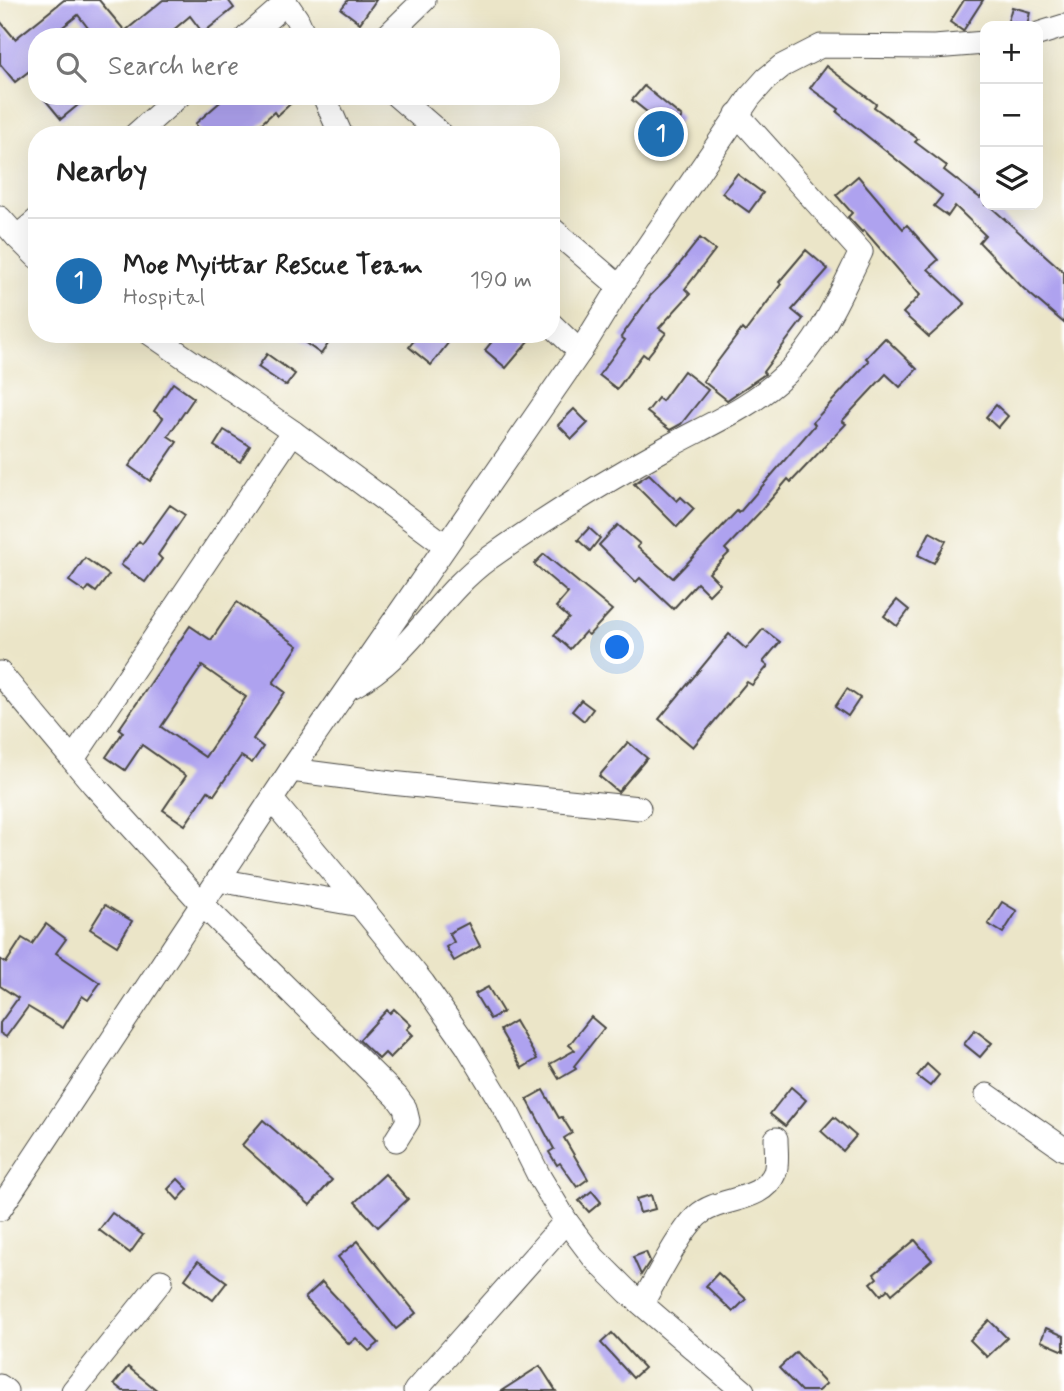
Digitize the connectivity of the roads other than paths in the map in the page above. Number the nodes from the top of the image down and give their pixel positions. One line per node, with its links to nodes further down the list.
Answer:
1 (424, 0): 6 (street)
2 (285, 1): 4 (street); 5 (street)
3 (1064, 26): 7 (street)
4 (256, 28)
5 (302, 28)
6 (395, 28)
7 (1043, 32)
8 (980, 43): 12 (street)
9 (169, 105): 13 (street)
10 (328, 105): 14 (street)
11 (407, 105): 15 (street)
12 (737, 114): 21 (street); 28 (street)
13 (145, 126)
14 (337, 126)
15 (432, 126)
16 (0, 218): 19 (street)
17 (28, 228): 19 (street)
18 (560, 236): 21 (street)
19 (17, 237): 20 (street)
20 (28, 248)
21 (620, 287): 24 (street)
22 (560, 333): 24 (street)
23 (164, 343): 25 (street)
24 (580, 352): 26 (street)
25 (293, 432): 26 (street); 29 (street)
26 (445, 545): 28 (street)
27 (0, 673): 29 (street)
28 (348, 689): 30 (street)
29 (73, 759): 34 (street)
30 (291, 769): 31 (street); 32 (street)
31 (272, 800): 33 (street); 35 (street)
32 (639, 808)
33 (218, 880): 34 (street); 35 (street)
34 (203, 905): 38 (street); 40 (street)
35 (360, 905): 41 (street)
36 (987, 1095): 39 (street)
37 (776, 1139): 43 (street)
38 (397, 1140)
39 (1064, 1149)
40 (0, 1209)
41 (565, 1221): 43 (street); 47 (street)
42 (161, 1281): 46 (street)
43 (642, 1303): 48 (street)
44 (0, 1386): 45 (street)
45 (6, 1391)
46 (73, 1391)
47 (415, 1391)
48 (743, 1391)

